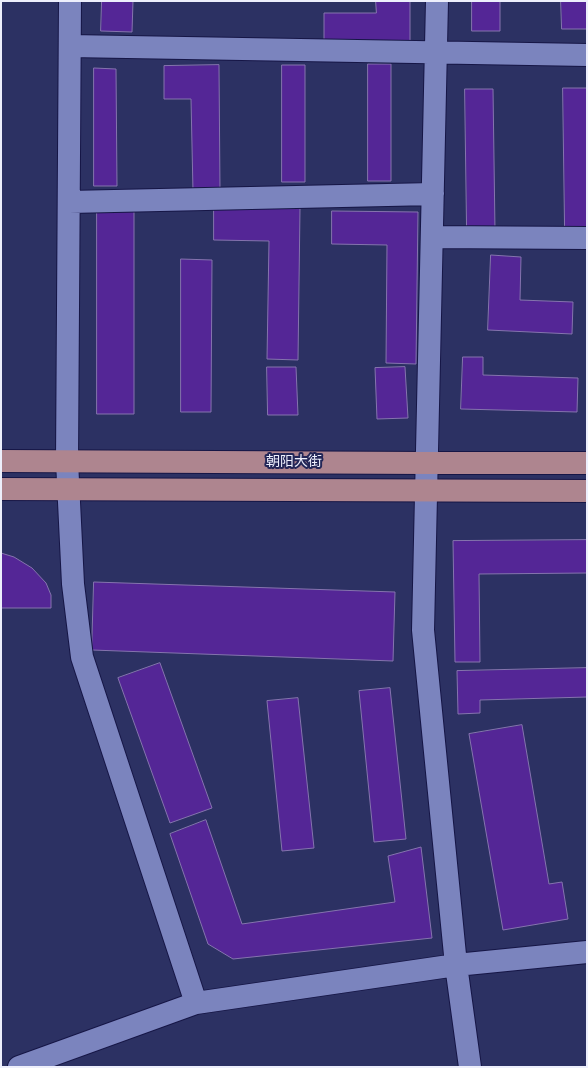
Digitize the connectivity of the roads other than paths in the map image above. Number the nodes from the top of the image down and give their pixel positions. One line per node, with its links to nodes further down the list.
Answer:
1 (70, 1): 3 (street)
2 (437, 1): 4 (street)
3 (70, 46): 4 (street); 7 (street)
4 (436, 52): 5 (street); 6 (street)
5 (587, 55)
6 (433, 194): 7 (street); 8 (street)
7 (69, 202): 11 (street)
8 (432, 237): 9 (street); 12 (street)
9 (587, 238)
10 (1, 460): 11 (main road, 朝阳大街)
11 (67, 461): 12 (main road, 朝阳大街); 15 (street)
12 (427, 463): 13 (main road, 朝阳大街); 16 (street)
13 (587, 463)
14 (1, 489): 15 (main road, 朝阳大街)
15 (68, 490): 16 (main road, 朝阳大街); 20 (street)
16 (426, 491): 17 (main road, 朝阳大街); 19 (street)
17 (587, 492)
18 (587, 952): 19 (street)
19 (456, 965): 20 (street); 22 (street)
20 (196, 1003): 21 (street)
21 (19, 1067)
22 (470, 1067)

